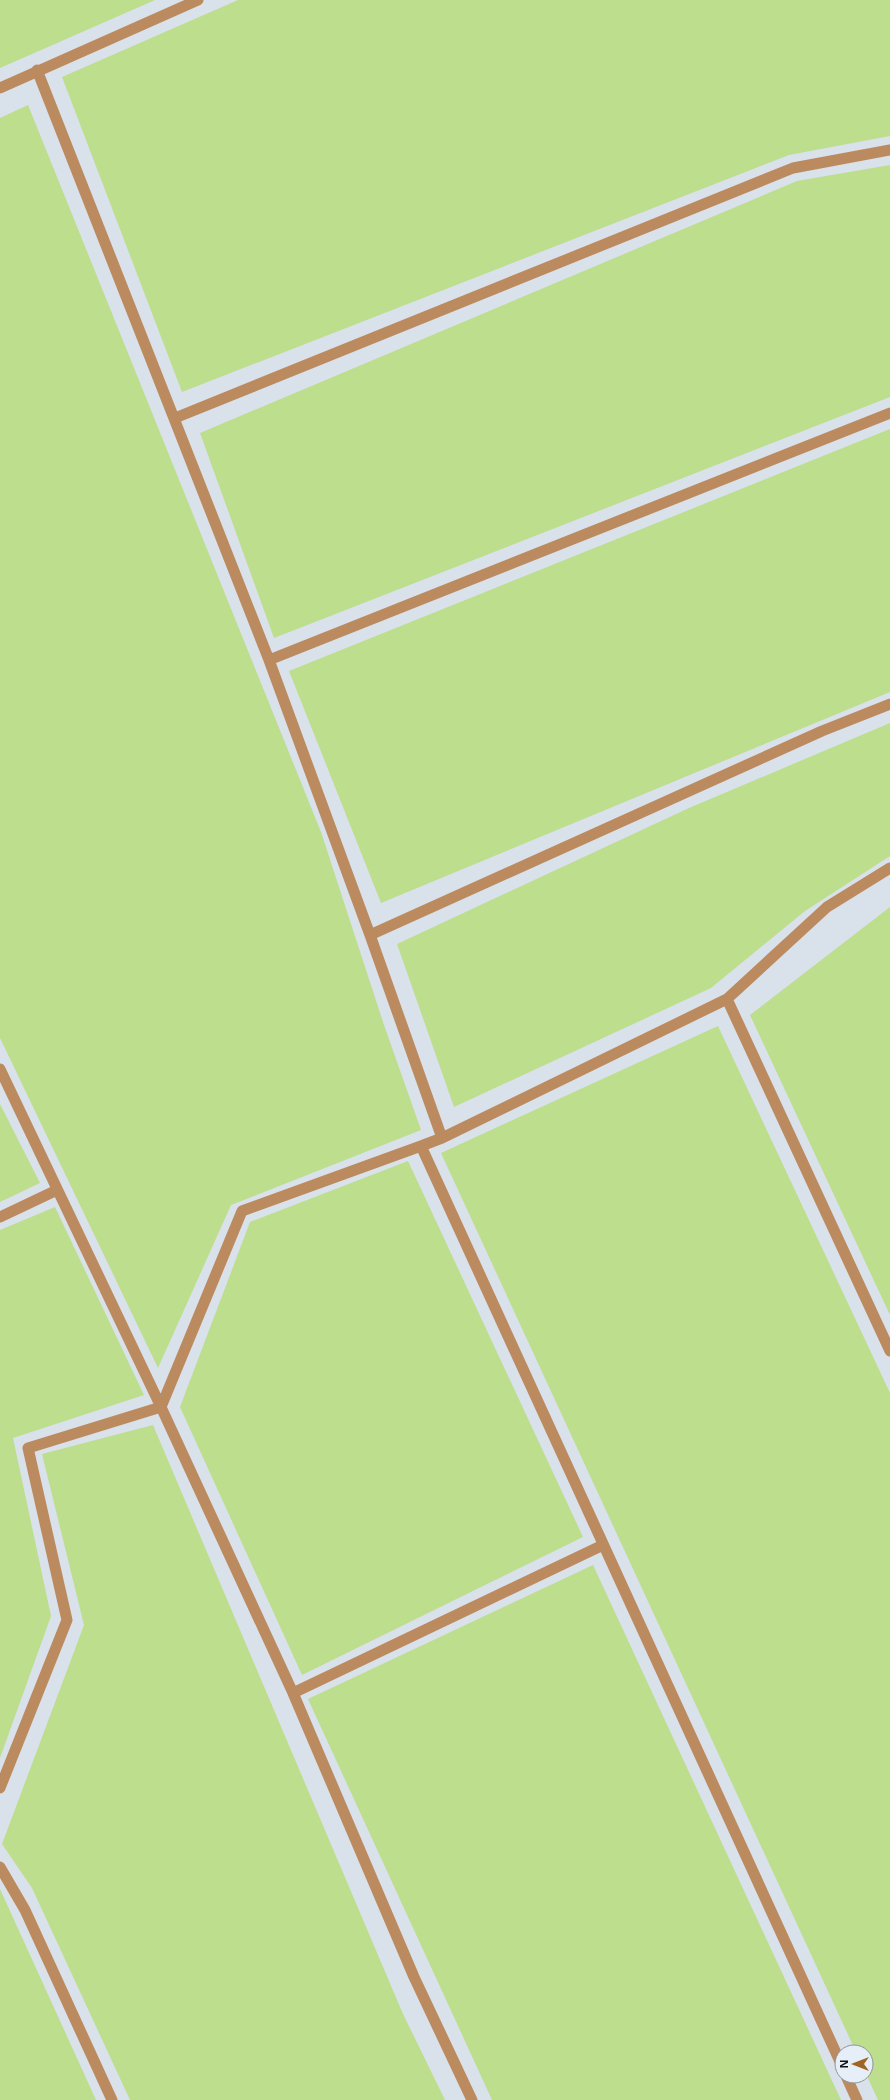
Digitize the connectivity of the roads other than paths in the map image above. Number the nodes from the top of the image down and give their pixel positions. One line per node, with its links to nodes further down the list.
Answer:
1 (198, 0): 2 (lane)
2 (38, 70): 3 (lane); 6 (lane)
3 (0, 88)
4 (890, 150): 6 (lane)
5 (890, 413): 7 (lane)
6 (175, 418): 7 (lane)
7 (268, 660): 10 (lane)
8 (890, 704): 10 (lane)
9 (890, 868): 11 (lane)
10 (370, 935): 14 (lane)
11 (727, 999): 14 (lane); 18 (lane)
12 (0, 1069): 13 (lane)
13 (3, 1082): 16 (lane)
14 (442, 1138): 15 (lane)
15 (421, 1146): 19 (lane); 20 (lane)
16 (57, 1190): 17 (lane); 19 (lane)
17 (0, 1217)
18 (890, 1352)
19 (161, 1407): 21 (lane); 22 (lane)
20 (603, 1545): 21 (lane); 24 (lane)
21 (292, 1693): 27 (lane)
22 (0, 1788)
23 (0, 1867): 26 (lane)
24 (834, 2049)
25 (850, 2084): 28 (lane)
26 (112, 2100)
27 (472, 2100)
28 (857, 2100)

